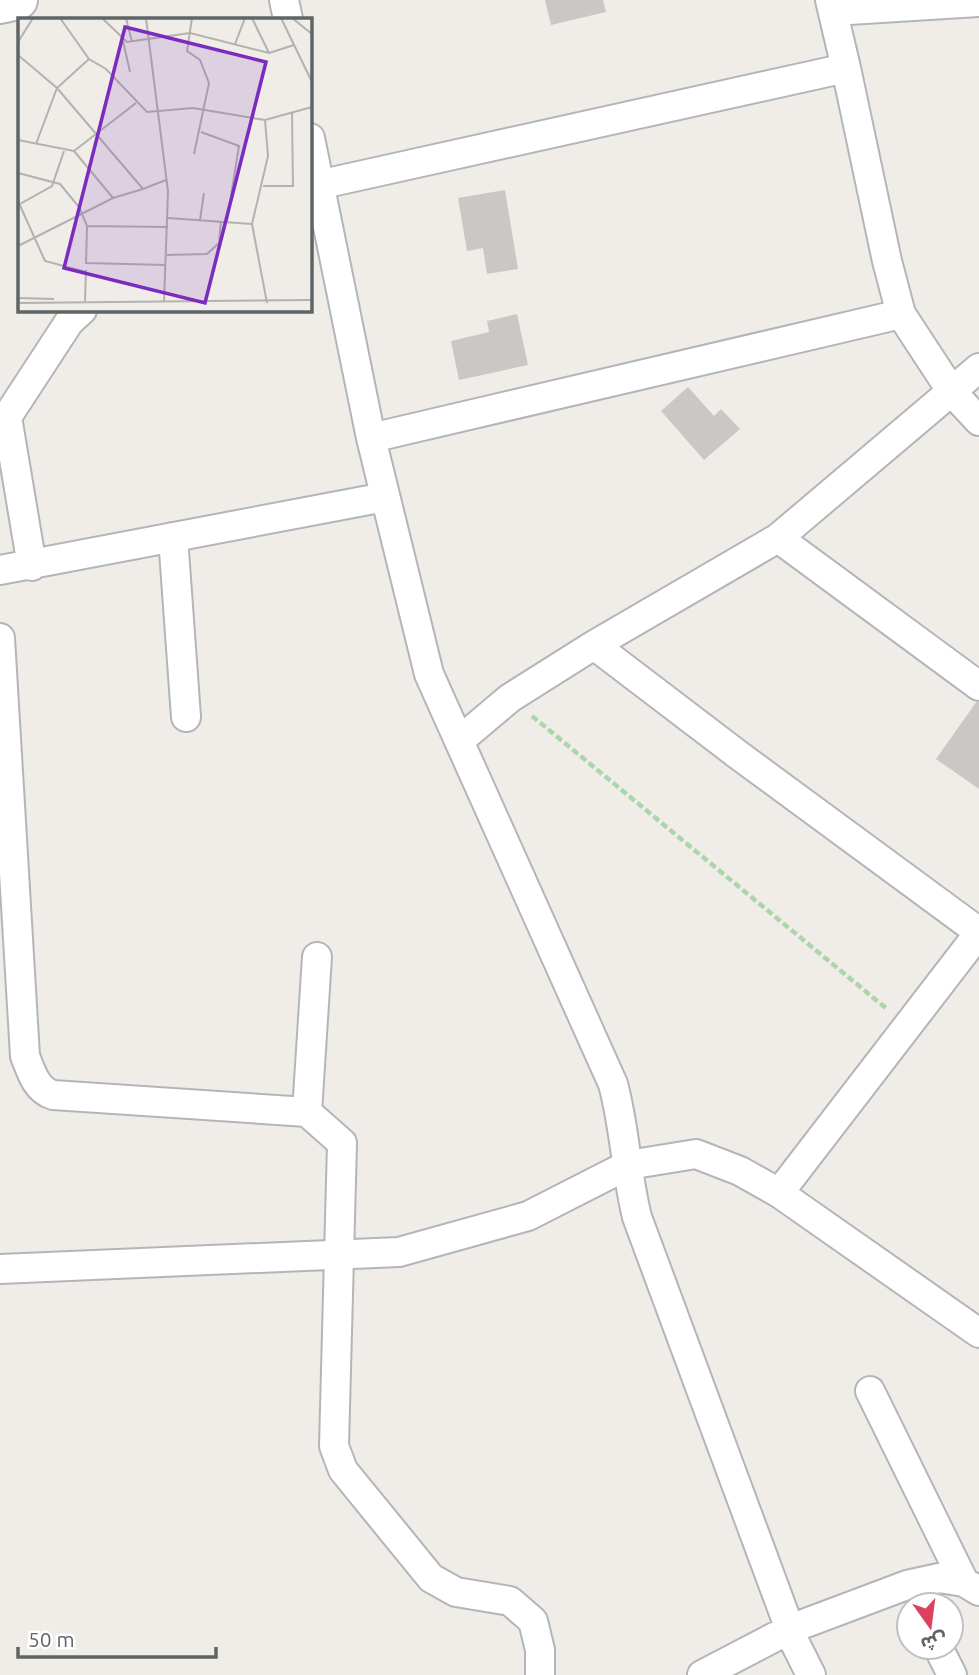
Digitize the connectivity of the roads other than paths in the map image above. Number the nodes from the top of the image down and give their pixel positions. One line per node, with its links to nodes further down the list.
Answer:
1 (18, 0): 4 (main road)
2 (284, 0): 6 (street)
3 (979, 2): 5 (street)
4 (0, 4)
5 (831, 6): 7 (street)
6 (288, 18)
7 (846, 68): 9 (street); 12 (street)
8 (312, 150): 9 (street)
9 (318, 185): 10 (street)
10 (321, 253): 16 (street)
11 (80, 312): 20 (street)
12 (901, 314): 14 (street); 16 (street)
13 (979, 368): 14 (street)
14 (952, 392): 15 (street); 19 (street)
15 (979, 421)
16 (371, 438): 17 (street)
17 (385, 497): 18 (street); 26 (street)
18 (173, 537): 20 (street); 25 (street)
19 (778, 538): 23 (street); 24 (street)
20 (32, 566): 21 (street)
21 (0, 570)
22 (0, 638): 29 (street)
23 (594, 645): 26 (street); 27 (street)
24 (979, 686)
25 (186, 717)
26 (459, 741): 30 (street)
27 (979, 932): 31 (street)
28 (317, 957): 29 (street)
29 (307, 1112): 32 (street)
30 (628, 1165): 31 (street); 32 (street); 39 (street)
31 (779, 1193): 34 (street)
32 (338, 1255): 33 (street); 40 (street)
33 (0, 1269)
34 (979, 1333)
35 (870, 1391): 36 (street)
36 (971, 1587): 37 (street)
37 (918, 1591)
38 (895, 1600): 39 (street)
39 (790, 1629): 41 (street); 42 (street)
40 (540, 1675)
41 (702, 1675)
42 (811, 1675)

